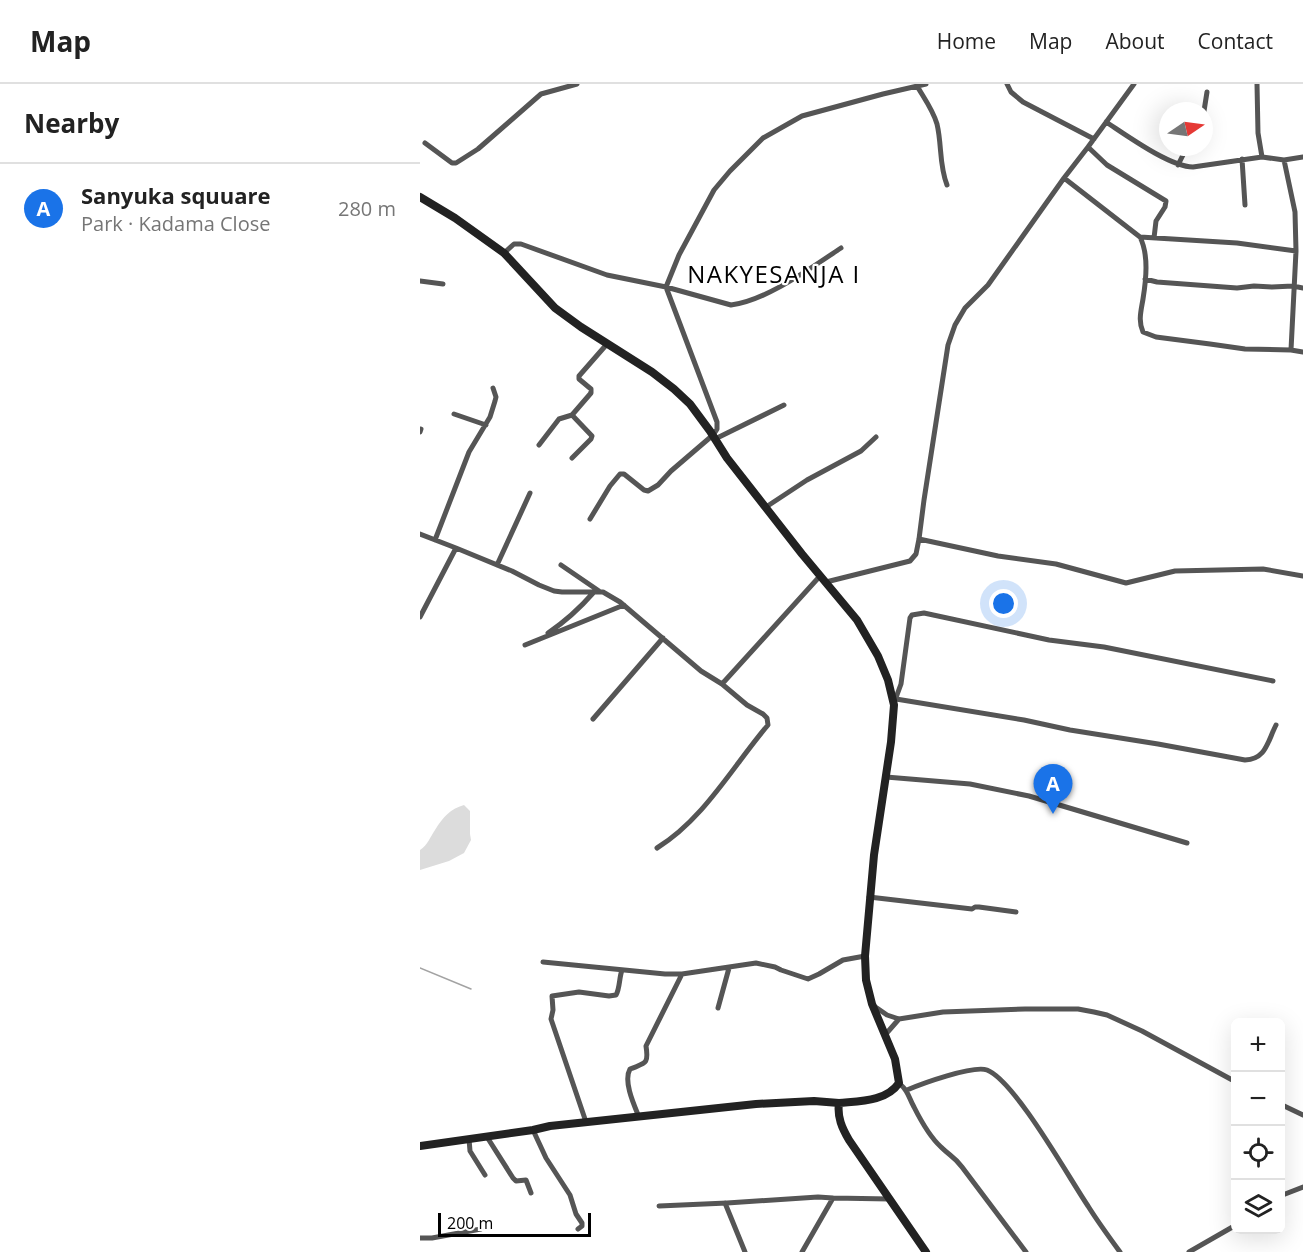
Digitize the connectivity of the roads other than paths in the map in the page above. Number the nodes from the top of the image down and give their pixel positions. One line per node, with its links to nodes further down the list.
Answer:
1 (577, 84): 11 (street)
2 (926, 84): 6 (street)
3 (1007, 84): 10 (street)
4 (1134, 84): 9 (street)
5 (1257, 84): 14 (street)
6 (917, 86): 20 (street); 35 (street)
7 (1207, 92): 8 (street)
8 (1205, 102)
9 (1106, 122): 10 (street); 18 (street)
10 (1094, 139): 12 (street)
11 (425, 143)
12 (1088, 147): 19 (street); 26 (street)
13 (1182, 156): 18 (street)
14 (1262, 157): 16 (street); 17 (street)
15 (1303, 157): 17 (street)
16 (1242, 159): 18 (street); 22 (street)
17 (1284, 160): 23 (street)
18 (1178, 165)
19 (1064, 178): 25 (street); 53 (street)
20 (947, 185)
21 (420, 197): 28 (street)
22 (1245, 206)
23 (1295, 212): 24 (street); 29 (street)
24 (1303, 212)
25 (1140, 237): 26 (street); 31 (street)
26 (1154, 238): 29 (street)
27 (842, 248): 35 (street)
28 (504, 254): 35 (street); 37 (street)
29 (1296, 254): 30 (street); 34 (street)
30 (1303, 258)
31 (1145, 279): 34 (street); 38 (street)
32 (420, 281): 33 (street)
33 (442, 285)
34 (1293, 286): 36 (street); 38 (street)
35 (666, 287): 45 (street)
36 (1303, 288)
37 (607, 344): 43 (street); 45 (street)
38 (1290, 350): 39 (street)
39 (1303, 352)
40 (493, 388): 44 (street)
41 (784, 405): 45 (street)
42 (454, 414): 44 (street)
43 (572, 415): 47 (street); 48 (street)
44 (486, 425): 54 (street)
45 (714, 437): 50 (street); 51 (street)
46 (876, 437): 50 (street)
47 (539, 445)
48 (572, 458)
49 (530, 493): 56 (street)
50 (766, 507): 59 (street)
51 (590, 519)
52 (420, 534): 54 (street)
53 (920, 539): 58 (street); 59 (street)
54 (435, 540): 55 (street)
55 (456, 548): 56 (street); 62 (street)
56 (497, 565): 60 (street)
57 (561, 565): 60 (street)
58 (1303, 576)
59 (823, 579): 65 (street); 66 (street)
60 (597, 592): 61 (street); 61 (street)
61 (624, 605): 63 (street)
62 (420, 617)
63 (663, 638): 65 (street); 67 (street)
64 (1273, 681): 66 (street)
65 (722, 684): 71 (street)
66 (895, 702): 68 (street); 69 (street)
67 (593, 719)
68 (1276, 725)
69 (886, 777): 70 (street); 72 (street)
70 (1187, 843)
71 (657, 848)
72 (869, 897): 73 (street); 74 (street)
73 (1016, 912)
74 (865, 956): 76 (street); 79 (street)
75 (543, 962): 77 (street)
76 (729, 968): 78 (street); 80 (street)
77 (622, 970): 78 (street); 90 (street)
78 (682, 974): 89 (street)
79 (872, 1004): 81 (street); 82 (street)
80 (718, 1008)
81 (899, 1019): 82 (street); 83 (street)
82 (885, 1035): 84 (street)
83 (1231, 1079)
84 (899, 1083): 85 (street); 86 (street)
85 (907, 1090): 110 (street); 111 (street)
86 (839, 1103): 89 (street); 100 (street)
87 (1285, 1106): 88 (street)
88 (1303, 1115)
89 (639, 1117): 90 (street)
90 (586, 1122): 91 (street)
91 (533, 1130): 92 (street); 103 (street)
92 (487, 1137): 93 (street); 97 (street)
93 (469, 1139): 94 (street); 95 (street)
94 (420, 1146)
95 (485, 1175)
96 (1303, 1186): 98 (street)
97 (531, 1193)
98 (1285, 1194)
99 (833, 1198): 100 (street); 101 (street); 108 (street)
100 (890, 1198): 109 (street)
101 (725, 1203): 102 (street); 107 (street)
102 (659, 1206)
103 (578, 1228)
104 (1231, 1228): 112 (street)
105 (481, 1229): 106 (street)
106 (420, 1238)
107 (745, 1252)
108 (802, 1252)
109 (926, 1252)
110 (1026, 1252)
111 (1119, 1252)
112 (1189, 1252)

